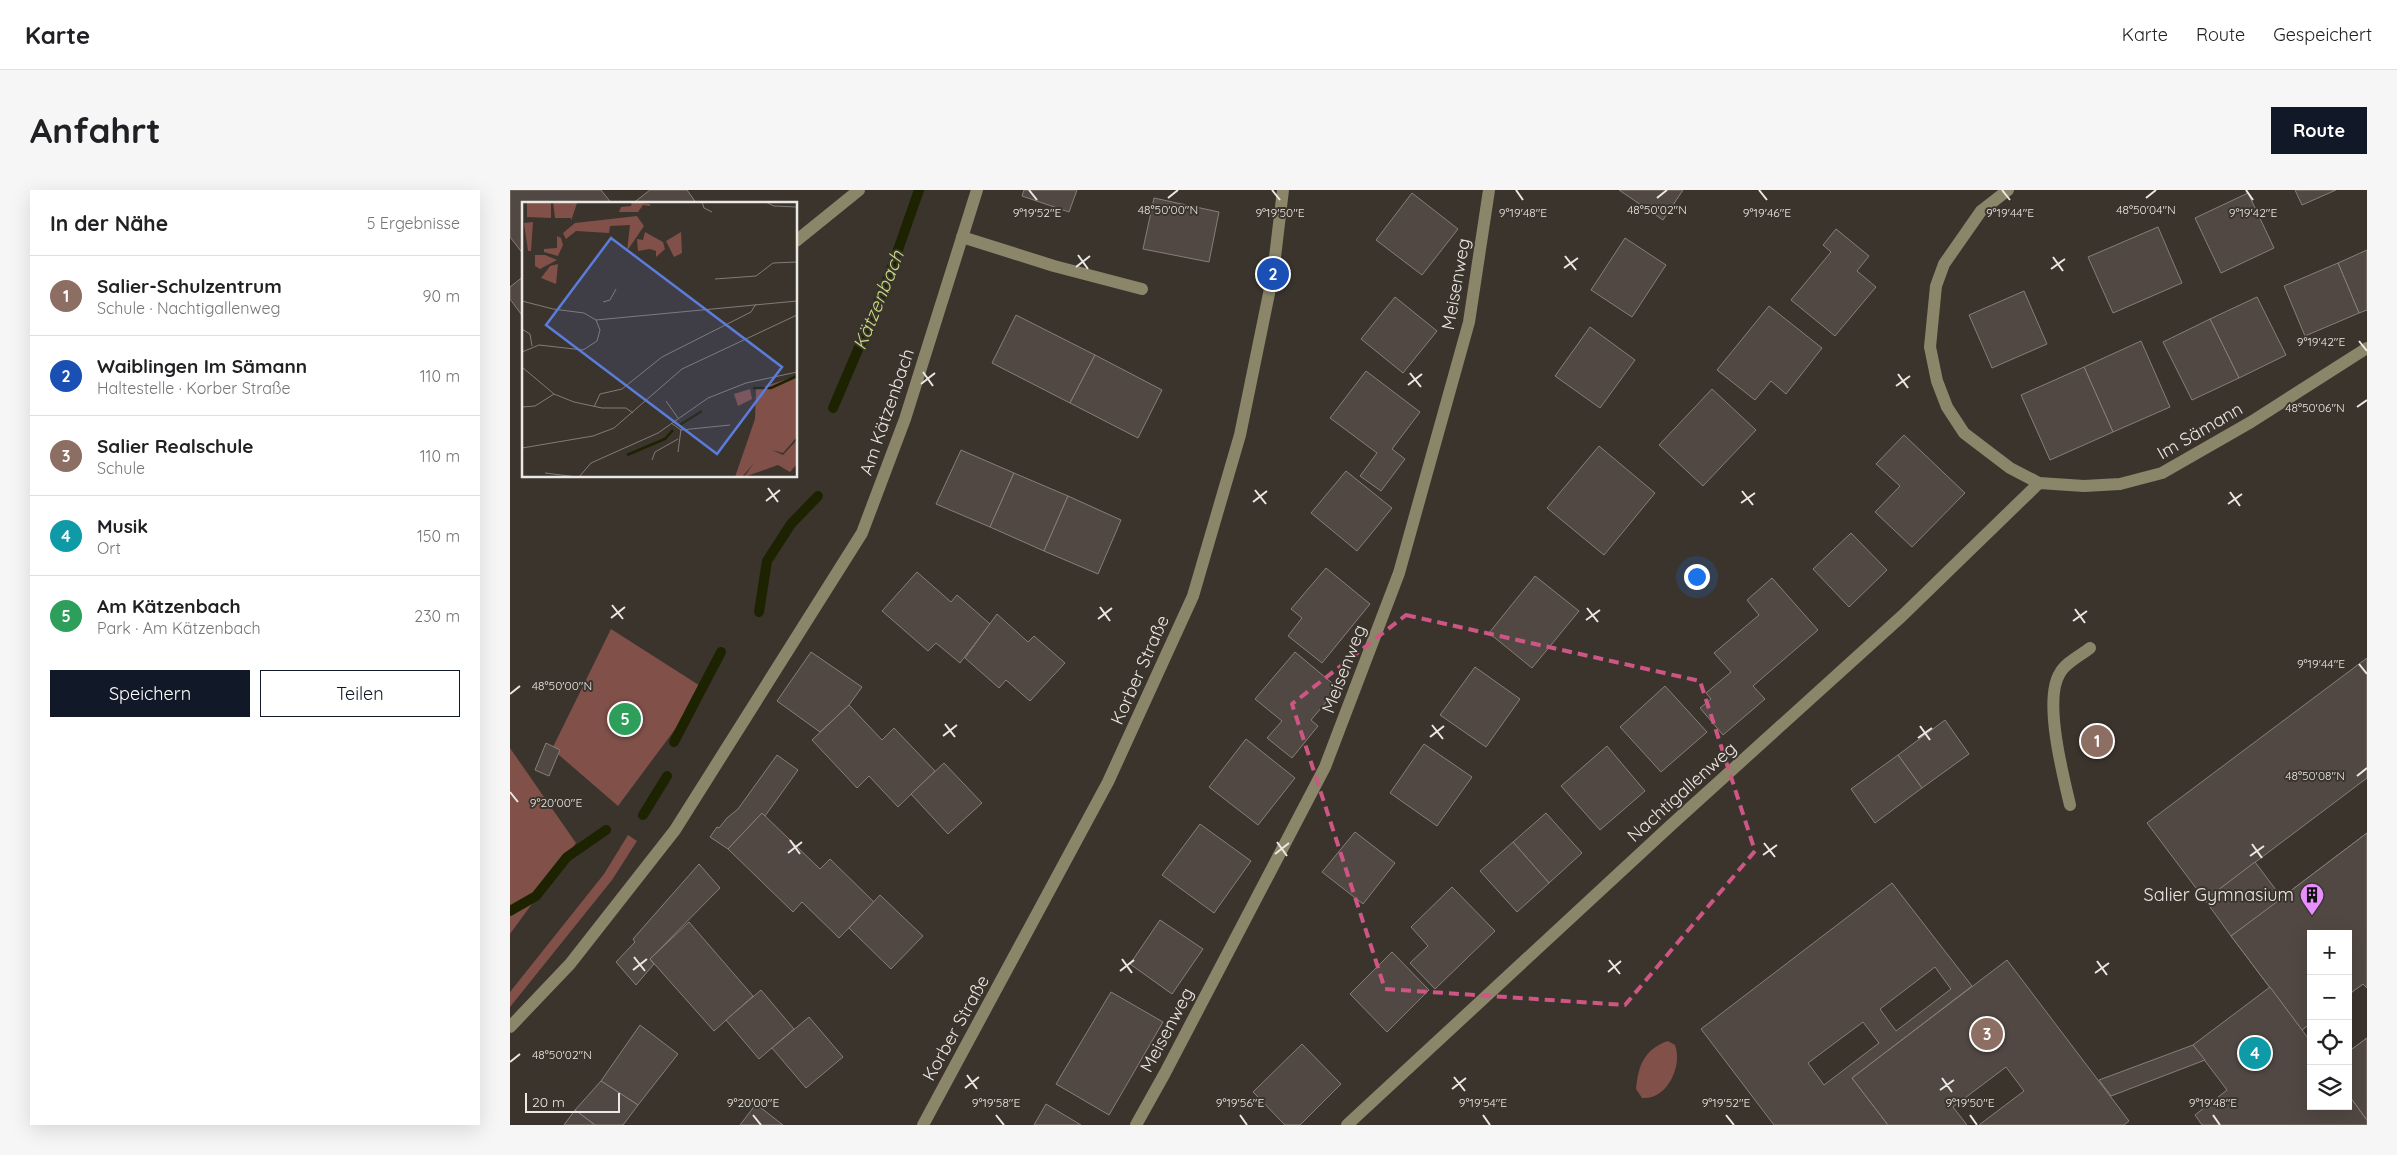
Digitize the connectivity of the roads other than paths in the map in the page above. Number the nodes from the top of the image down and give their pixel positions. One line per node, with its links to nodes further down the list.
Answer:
1 (858, 190): 7 (street)
2 (976, 190): 6 (street, Am Kätzenbach)
3 (1283, 190): 14 (street, Korber Straße)
4 (1489, 190): 15 (street, Meisenweg)
5 (2008, 190): 10 (street, Im Sämann)
6 (962, 237): 8 (street); 13 (street, Am Kätzenbach)
7 (798, 239)
8 (1142, 289)
9 (2367, 348): 10 (street, Im Sämann)
10 (2039, 483): 16 (street, Nachtigallenweg)
11 (2090, 648): 12 (street)
12 (2070, 806)
13 (510, 1027)
14 (923, 1125)
15 (1136, 1125)
16 (1347, 1125)

